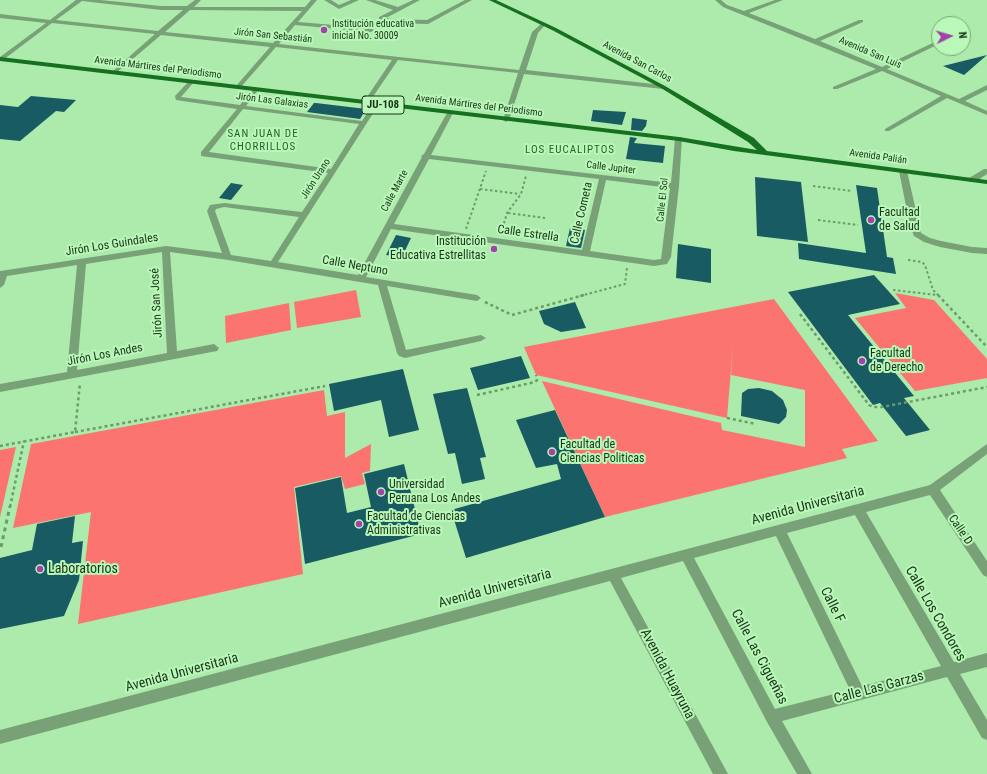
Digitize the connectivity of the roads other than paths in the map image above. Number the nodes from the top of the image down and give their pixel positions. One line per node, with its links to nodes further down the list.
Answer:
1 (80, 0): 18 (street)
2 (84, 0): 13 (street)
3 (198, 0): 13 (street)
4 (314, 0): 14 (street)
5 (327, 0): 6 (street)
6 (356, 0)
7 (369, 0): 15 (street)
8 (417, 0): 15 (street)
9 (469, 0): 15 (street)
10 (492, 0): 21 (main road, Avenida San Carlos)
11 (718, 0): 16 (street, Avenida San Luis)
12 (780, 0): 16 (street)
13 (190, 8): 14 (street); 23 (street)
14 (307, 9): 20 (street)
15 (398, 9)
16 (744, 13): 24 (street, Avenida San Luis)
17 (0, 16): 18 (street, Jirón San Sebastián)
18 (51, 21): 23 (street, Jirón San Sebastián); 27 (street)
19 (861, 21): 24 (street)
20 (295, 23): 22 (street); 25 (street)
21 (543, 24): 31 (street); 34 (main road, Avenida San Carlos)
22 (371, 30)
23 (160, 33): 25 (street, Jirón San Sebastián); 30 (street)
24 (815, 41): 29 (street, Avenida San Luis)
25 (275, 46): 28 (street, Jirón San Sebastián); 33 (street)
26 (931, 46): 29 (street)
27 (0, 59): 30 (main road, Avenida Mártires del Periodismo / JU-108)
28 (396, 59): 31 (street, Jirón San Sebastián); 39 (street)
29 (882, 69): 36 (street); 38 (street, Avenida San Luis)
30 (115, 72): 32 (main road, Avenida Mártires del Periodismo / JU-108)
31 (522, 72): 34 (street, Jirón San Sebastián); 45 (street)
32 (191, 82): 33 (main road, Avenida Mártires del Periodismo / JU-108); 42 (street, Jirón Las Galaxias)
33 (238, 87): 37 (main road, Avenida Mártires del Periodismo / JU-108)
34 (663, 87): 49 (main road, Avenida San Carlos)
35 (987, 87): 40 (street)
36 (835, 88)
37 (256, 89): 39 (main road, Avenida Mártires del Periodismo / JU-108); 42 (street)
38 (946, 96): 40 (street, Avenida San Luis); 47 (street)
39 (366, 102): 41 (main road, Avenida Mártires del Periodismo / JU-108)
40 (959, 102): 44 (street, Avenida San Luis)
41 (376, 104): 43 (main road, Avenida Mártires del Periodismo / JU-108); 46 (street, Jirón Urano)
42 (241, 108): 46 (street, Jirón Las Galaxias); 51 (street)
43 (450, 113): 45 (main road, Avenida Mártires del Periodismo / JU-108); 50 (street, Calle Marte)
44 (987, 113)
45 (506, 120): 48 (main road, Avenida Mártires del Periodismo / JU-108)
46 (364, 122): 51 (street, Jirón Urano)
47 (887, 130)
48 (679, 139): 49 (main road, Avenida Mártires del Periodismo / JU-108); 57 (street, Calle El Sol)
49 (765, 153): 52 (main road, Avenida Palián)
50 (425, 156): 54 (street, Calle Jupiter); 59 (street, Calle Marte)
51 (332, 171): 58 (street, Jirón Urano)
52 (903, 171): 55 (main road, Avenida Palián); 61 (street)
53 (987, 171): 55 (street)
54 (603, 177): 57 (street, Calle Jupiter); 62 (street, Calle Cometa)
55 (972, 180): 56 (main road, Avenida Palián)
56 (987, 182)
57 (675, 186): 65 (street, Calle El Sol)
58 (304, 215): 63 (street); 66 (street, Jirón Urano)
59 (388, 226): 62 (street, Calle Estrella); 68 (street, Calle Marte)
60 (166, 249): 63 (street, Jirón Los Guindales); 64 (street, Jirón Los Guindales); 74 (street, Jirón San José)
61 (987, 251)
62 (585, 254): 65 (street, Calle Estrella)
63 (228, 257): 66 (street, Calle Neptuno)
64 (82, 262): 67 (street, Jirón Los Guindales); 75 (street)
65 (664, 262)
66 (273, 264): 68 (street, Calle Neptuno)
67 (1, 274): 70 (street)
68 (360, 279): 69 (street, Calle Neptuno)
69 (382, 283): 71 (street, Calle Neptuno); 72 (street)
70 (0, 285)
71 (478, 298)
72 (481, 338)
73 (214, 348): 74 (street, Jirón Los Andes)
74 (172, 356): 75 (street, Jirón Los Andes)
75 (76, 374): 76 (street, Jirón Los Andes)
76 (0, 388)
77 (987, 448): 78 (street, Avenida Universitaria)
78 (933, 489): 79 (street, Avenida Universitaria); 82 (street, Calle D)
79 (858, 509): 80 (street, Avenida Universitaria); 85 (street, Calle Los Condores)
80 (778, 530): 81 (street, Avenida Universitaria); 86 (street, Calle F)
81 (686, 555): 83 (street, Avenida Universitaria); 87 (street, Calle Las Cigueñas)
82 (987, 571)
83 (613, 575): 89 (street, Avenida Universitaria); 90 (street, Avenida Huayruna)
84 (987, 660): 85 (street, Calle Las Garzas)
85 (950, 670): 86 (street, Calle Las Garzas); 88 (street, Calle Los Condores)
86 (859, 694): 87 (street, Calle Las Garzas)
87 (772, 717): 91 (street, Calle Las Cigueñas)
88 (987, 733)
89 (0, 738)
90 (721, 774)
91 (805, 774)

